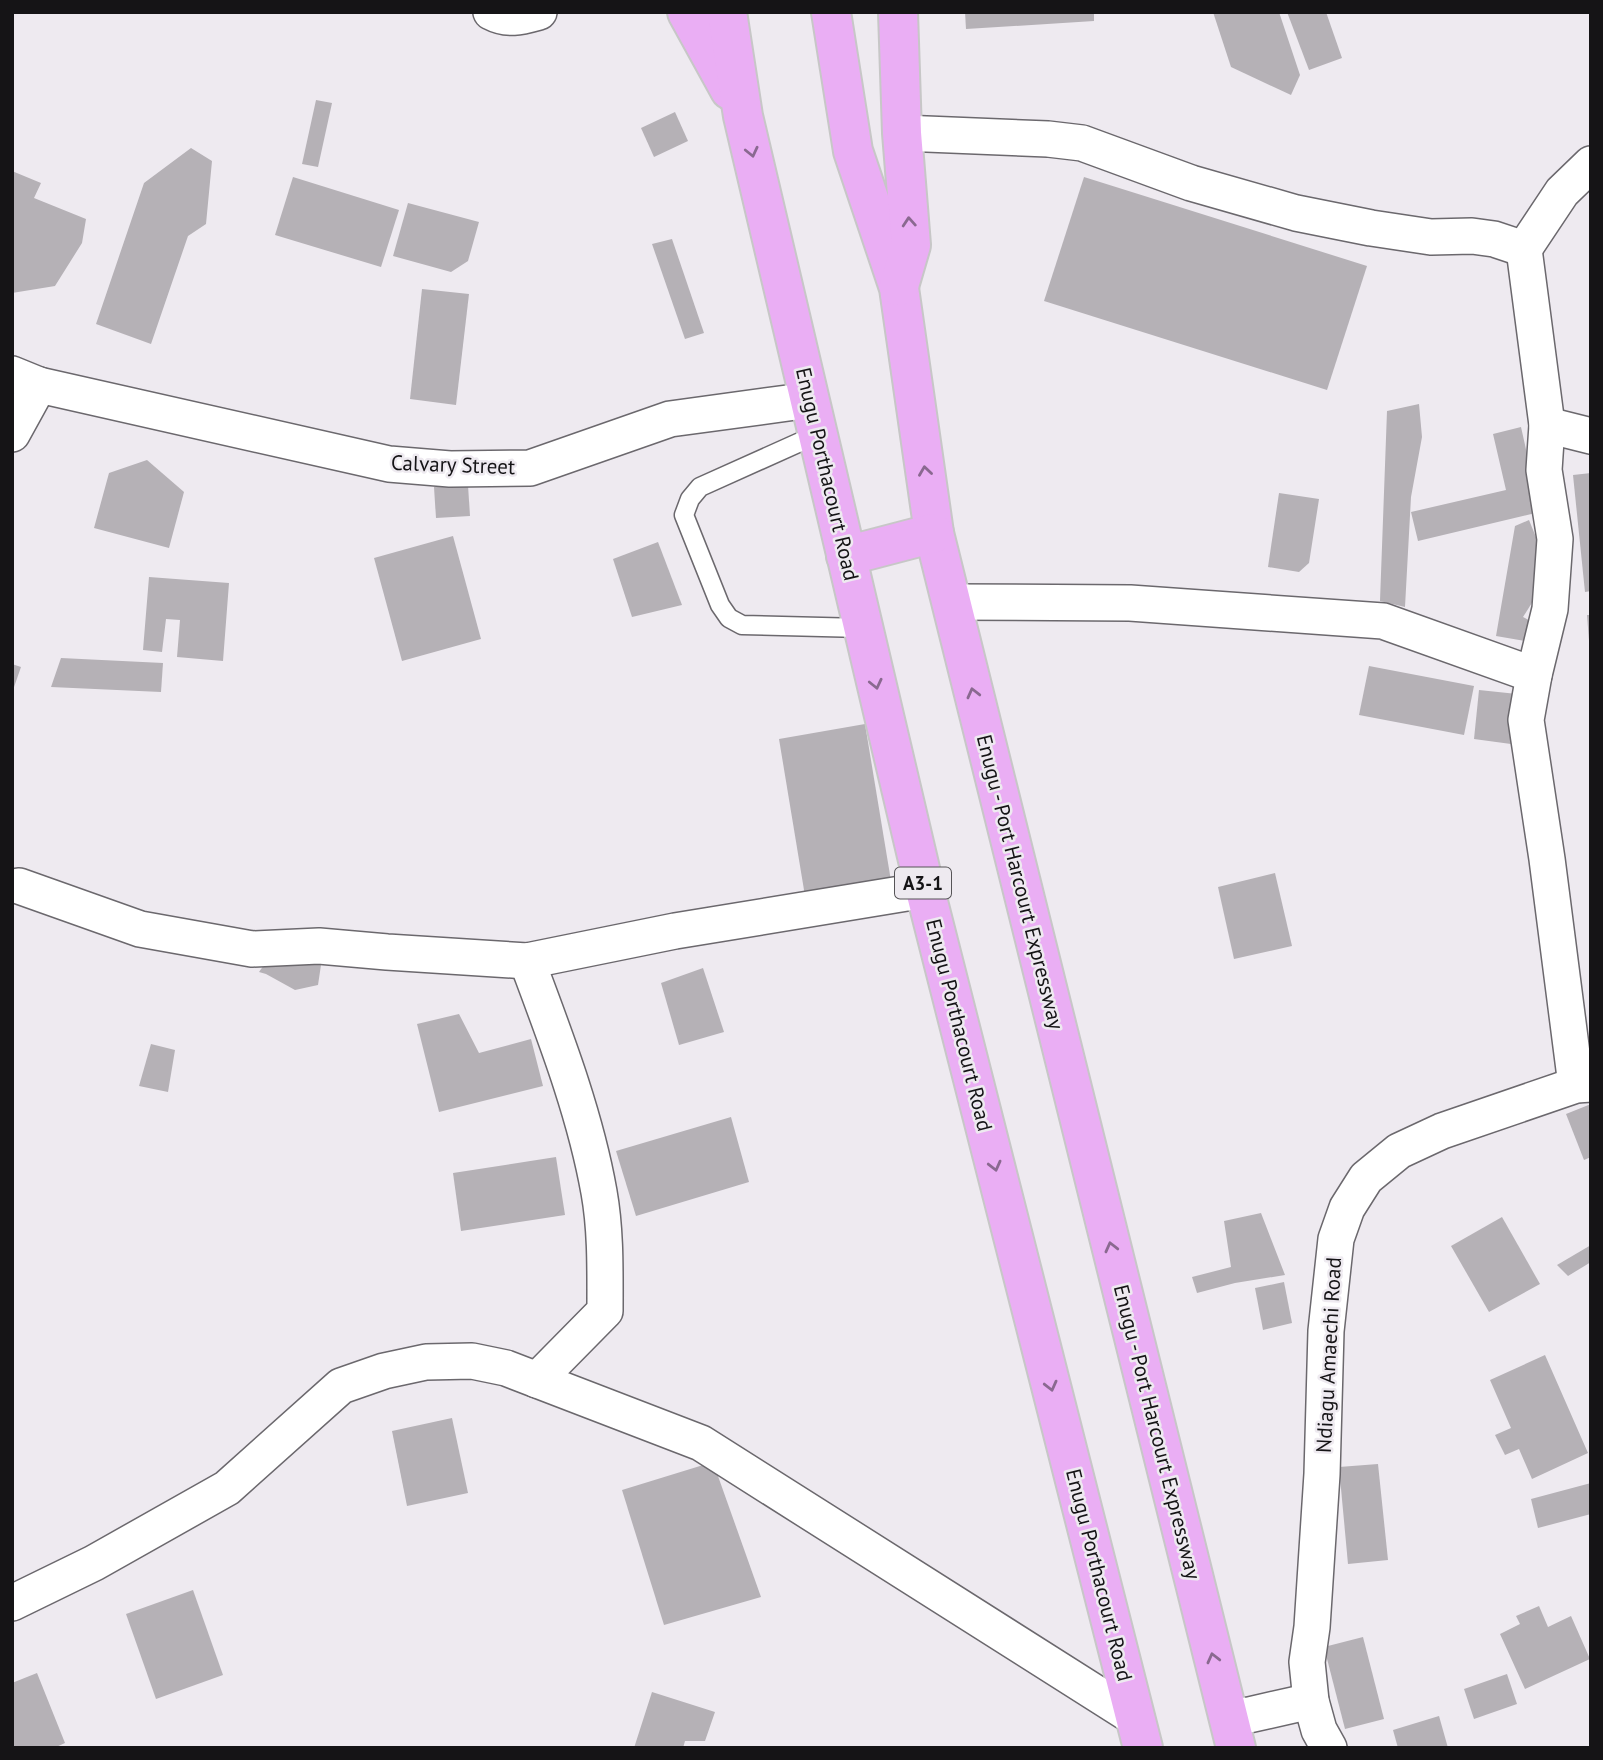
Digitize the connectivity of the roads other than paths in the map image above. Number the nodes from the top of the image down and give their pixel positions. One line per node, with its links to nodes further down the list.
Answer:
1 (491, 12): 2 (street)
2 (538, 12)
3 (687, 12): 7 (highway)
4 (727, 12): 7 (highway, Enugu Porthacourt Road / A3-1)
5 (831, 12): 11 (highway, Enugu - Port Harcourt Expressway)
6 (898, 12): 8 (highway)
7 (743, 116): 13 (highway, Enugu Porthacourt Road / A3-1, one-way to 13)
8 (902, 134): 10 (street); 11 (highway, one-way to 8)
9 (1591, 164): 10 (street)
10 (1524, 249): 14 (street)
11 (899, 288): 17 (highway, Enugu - Port Harcourt Expressway, one-way to 11)
12 (26, 380): 13 (street, Calvary Street); 15 (street)
13 (814, 417): 18 (highway, Enugu Porthacourt Road / A3-1); 20 (lane)
14 (1547, 425): 16 (street); 21 (street)
15 (12, 434)
16 (1591, 436)
17 (934, 533): 18 (highway); 19 (highway, Enugu - Port Harcourt Expressway)
18 (846, 556): 20 (highway, Enugu Porthacourt Road / A3-1)
19 (951, 602): 21 (street); 29 (highway, Enugu - Port Harcourt Expressway, one-way to 19)
20 (862, 628): 23 (highway, Enugu Porthacourt Road / A3-1, one-way to 23)
21 (1534, 675): 25 (street)
22 (14, 891): 24 (street)
23 (925, 891): 24 (street); 30 (highway, Enugu Porthacourt Road / A3-1, one-way to 30)
24 (527, 961): 26 (street)
25 (1583, 1085): 28 (street, Ndiagu Amaechi Road)
26 (537, 1380): 27 (street); 30 (street)
27 (12, 1603)
28 (1311, 1701): 29 (street); 31 (street, Ndiagu Amaechi Road)
29 (1232, 1732)
30 (1139, 1733)
31 (1329, 1748)

